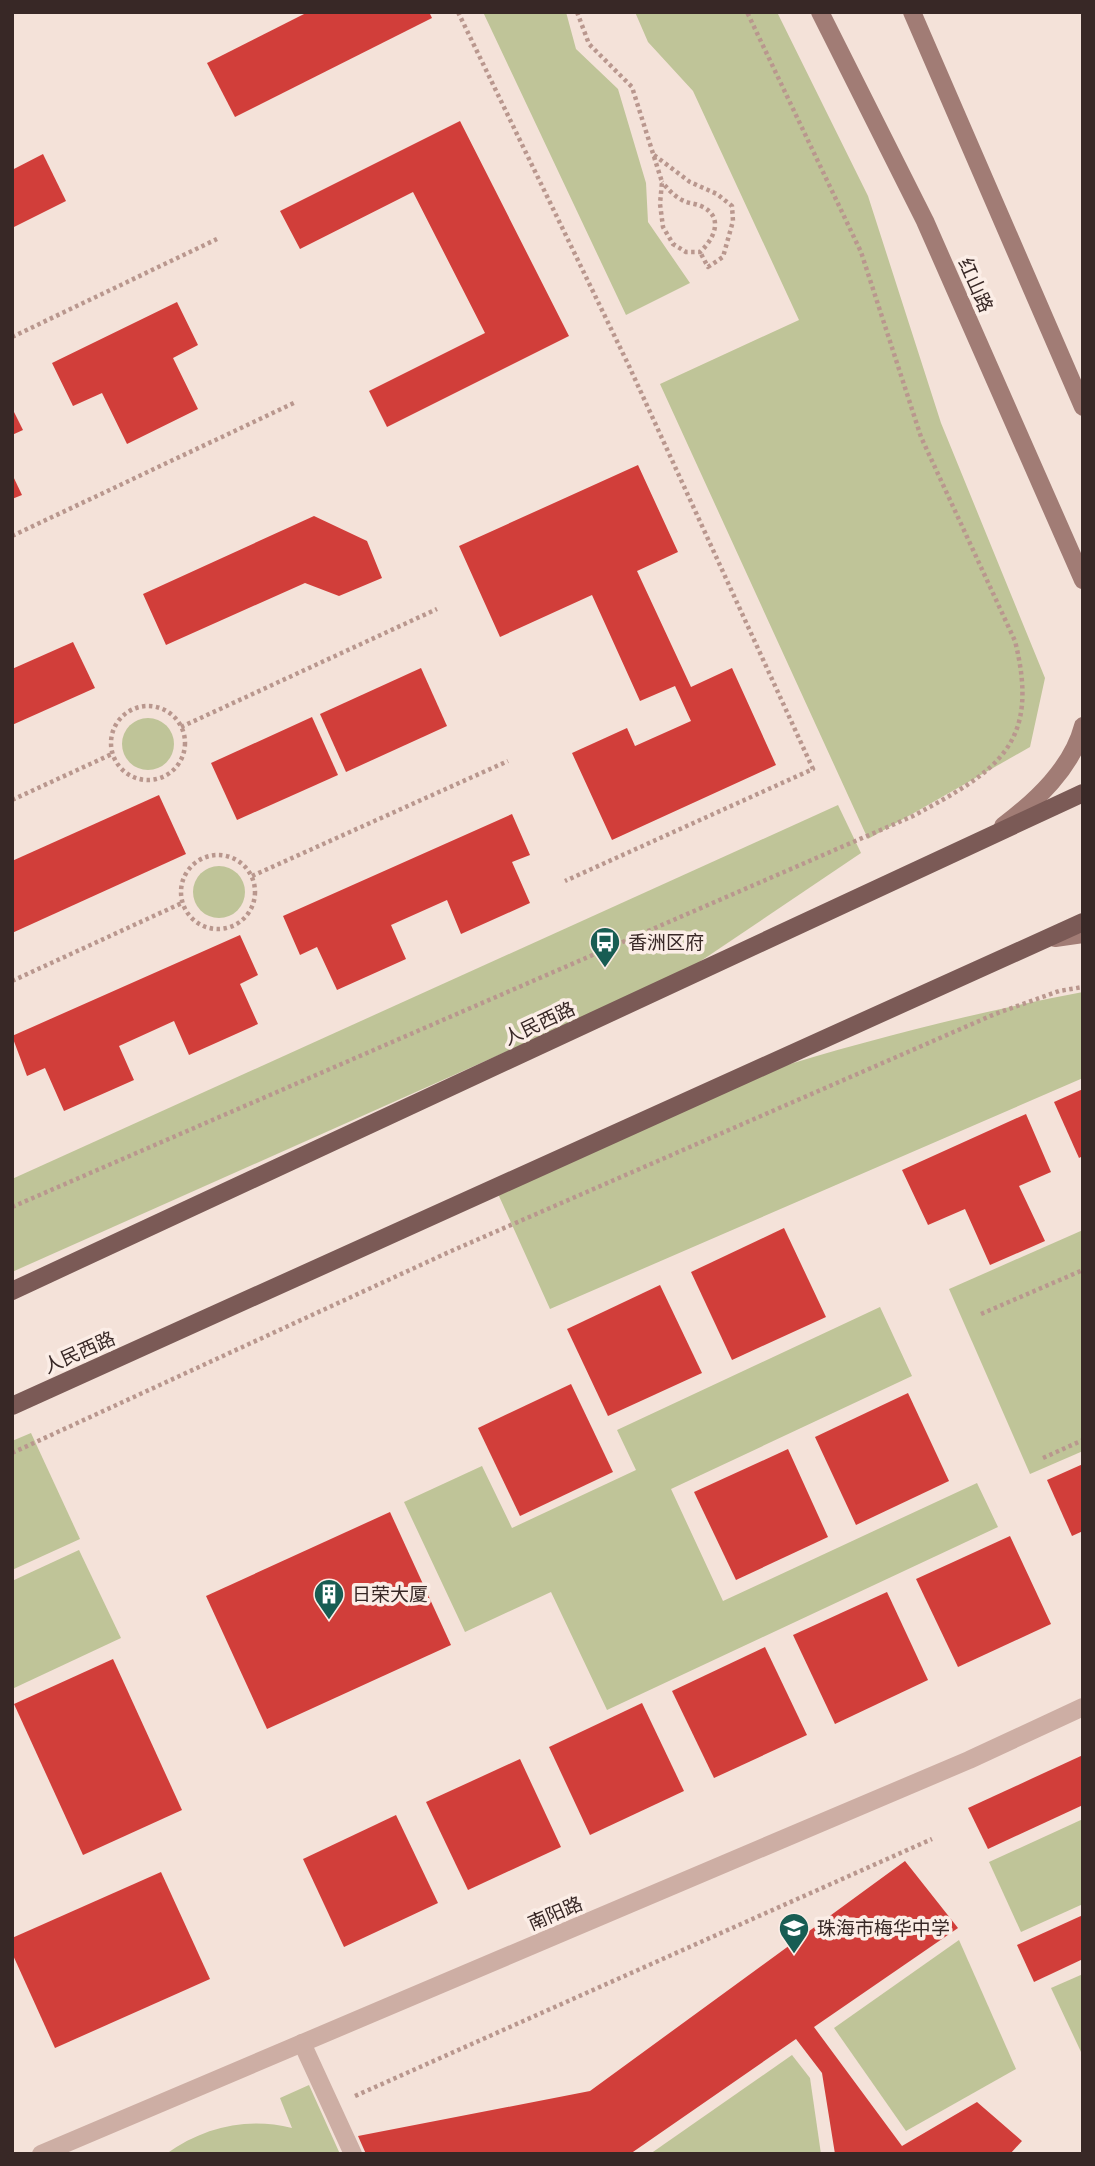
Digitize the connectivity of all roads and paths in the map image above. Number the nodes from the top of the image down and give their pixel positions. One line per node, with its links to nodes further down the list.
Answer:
1 (457, 12): 24 (path)
2 (577, 12): 6 (path)
3 (747, 12): 31 (path)
4 (820, 12): 14 (main road, 红山路)
5 (912, 12): 12 (main road)
6 (653, 155): 7 (path); 9 (path)
7 (662, 182): 9 (path); 9 (path)
8 (216, 239): 10 (path)
9 (700, 251)
10 (12, 337)
11 (296, 402): 13 (path)
12 (1083, 407)
13 (12, 536)
14 (1083, 580)
15 (437, 609): 17 (path)
16 (1083, 726): 22 (main road)
17 (181, 727): 18 (path); 18 (path)
18 (112, 754): 21 (path)
19 (508, 761): 23 (path)
20 (1083, 793): 22 (main road, 人民西路)
21 (12, 800)
22 (986, 839): 33 (main road, 人民西路)
23 (252, 876): 25 (path); 25 (path)
24 (565, 881)
25 (183, 903): 29 (path)
26 (1083, 922): 28 (main road, 人民西路)
27 (1083, 934): 28 (main road)
28 (1038, 943): 35 (main road, 人民西路)
29 (12, 981)
30 (1083, 987): 37 (path)
31 (12, 1207)
32 (1083, 1270): 34 (path)
33 (12, 1291)
34 (981, 1314)
35 (12, 1406)
36 (1083, 1440): 38 (path)
37 (12, 1454)
38 (1042, 1458)
39 (1083, 1707): 41 (lane, 南阳路)
40 (932, 1839): 42 (path)
41 (302, 2043): 42 (lane); 43 (lane, 南阳路)
42 (332, 2107): 44 (lane)
43 (41, 2154)
44 (353, 2154)

